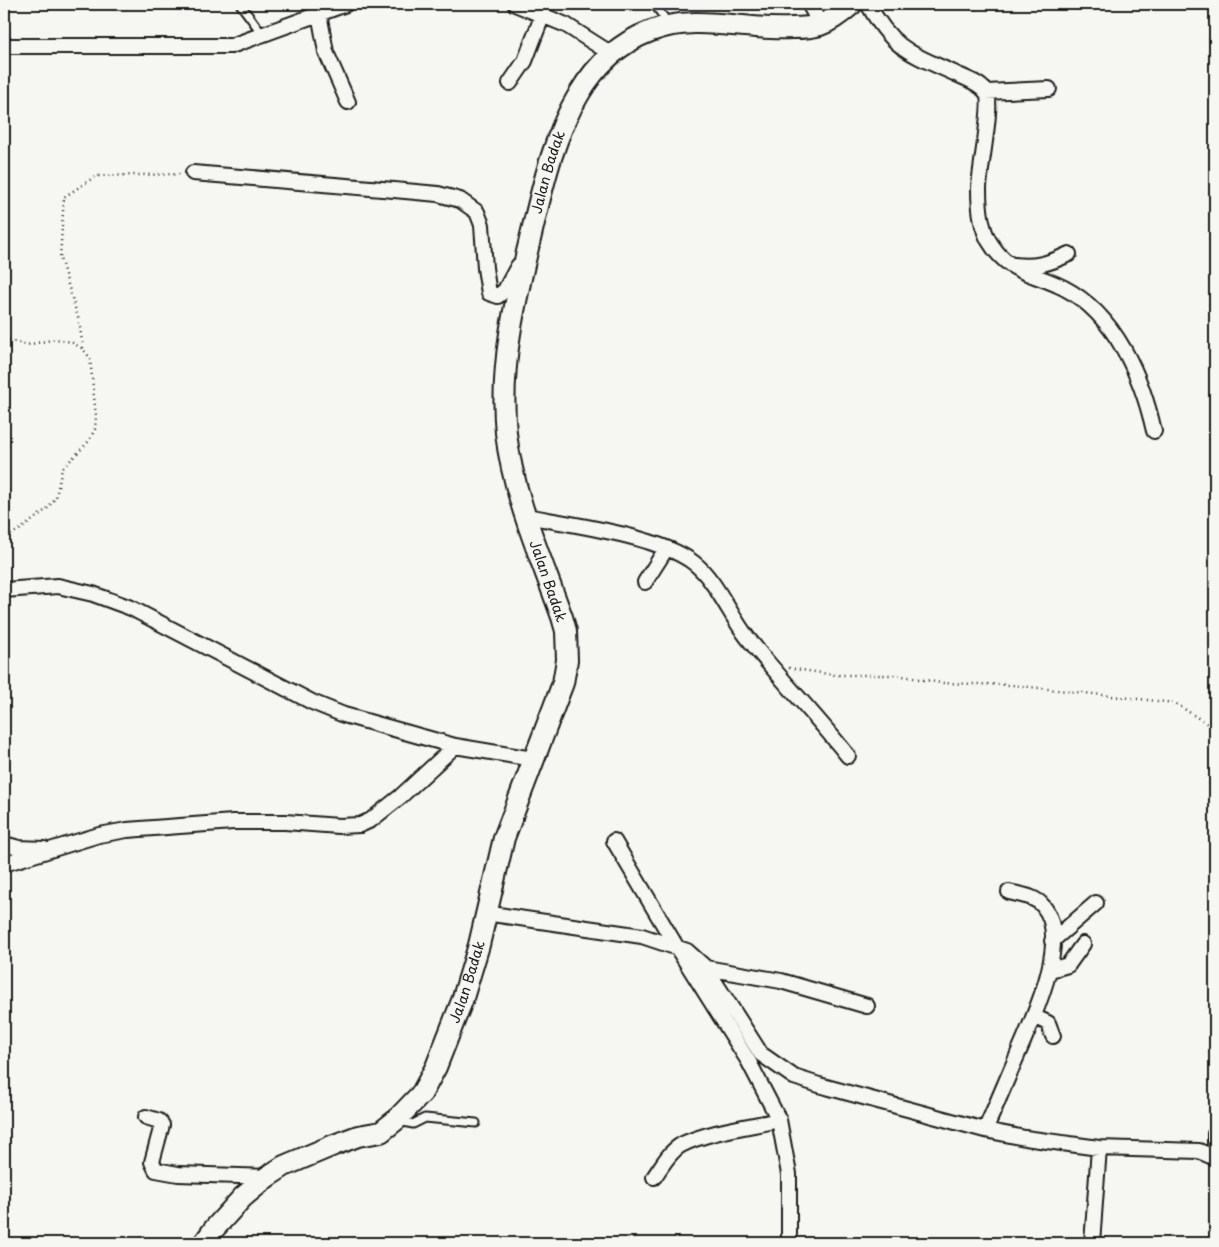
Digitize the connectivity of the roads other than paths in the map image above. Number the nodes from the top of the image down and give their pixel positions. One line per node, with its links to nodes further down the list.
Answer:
1 (240, 4): 12 (lane)
2 (346, 4): 9 (street)
3 (515, 4): 8 (street)
4 (654, 4): 10 (lane)
5 (809, 4): 11 (street)
6 (852, 4): 11 (street, Jalan Badak)
7 (868, 4): 17 (street)
8 (547, 9): 14 (street); 15 (street)
9 (319, 13): 12 (street); 18 (street)
10 (669, 25): 11 (street, Jalan Badak); 14 (street, Jalan Badak)
11 (821, 25)
12 (263, 36): 13 (street)
13 (4, 46)
14 (610, 53): 20 (street, Jalan Badak)
15 (510, 83)
16 (1049, 89): 17 (street)
17 (986, 92): 22 (street)
18 (348, 102)
19 (193, 173): 20 (street)
20 (528, 248): 24 (street, Jalan Badak)
21 (1070, 254): 22 (street)
22 (1006, 263): 23 (street)
23 (1154, 431)
24 (526, 516): 25 (street); 30 (street, Jalan Badak)
25 (666, 549): 26 (street); 29 (street)
26 (645, 582)
27 (4, 590): 28 (street)
28 (455, 746): 30 (street); 33 (street)
29 (848, 756)
30 (533, 759): 37 (street, Jalan Badak)
31 (614, 841): 40 (street)
32 (4, 844): 33 (street)
33 (54, 850): 34 (street)
34 (4, 864)
35 (1009, 892): 38 (street)
36 (1096, 903): 38 (street)
37 (485, 913): 40 (street); 47 (street, Jalan Badak)
38 (1052, 941): 42 (street)
39 (1083, 944): 42 (street)
40 (676, 946): 41 (street); 48 (street)
41 (706, 968): 43 (street); 50 (street)
42 (1050, 970): 44 (street)
43 (867, 1006)
44 (1035, 1017): 45 (street); 50 (street)
45 (1053, 1036)
46 (146, 1117): 53 (street)
47 (396, 1120): 49 (lane); 53 (street, Jalan Badak)
48 (779, 1120): 54 (street); 56 (street)
49 (476, 1123)
50 (985, 1130): 51 (street)
51 (1099, 1148): 52 (street); 57 (street)
52 (1215, 1149)
53 (268, 1177): 55 (street, Jalan Badak)
54 (654, 1178)
55 (204, 1243)
56 (789, 1243)
57 (1092, 1243)

